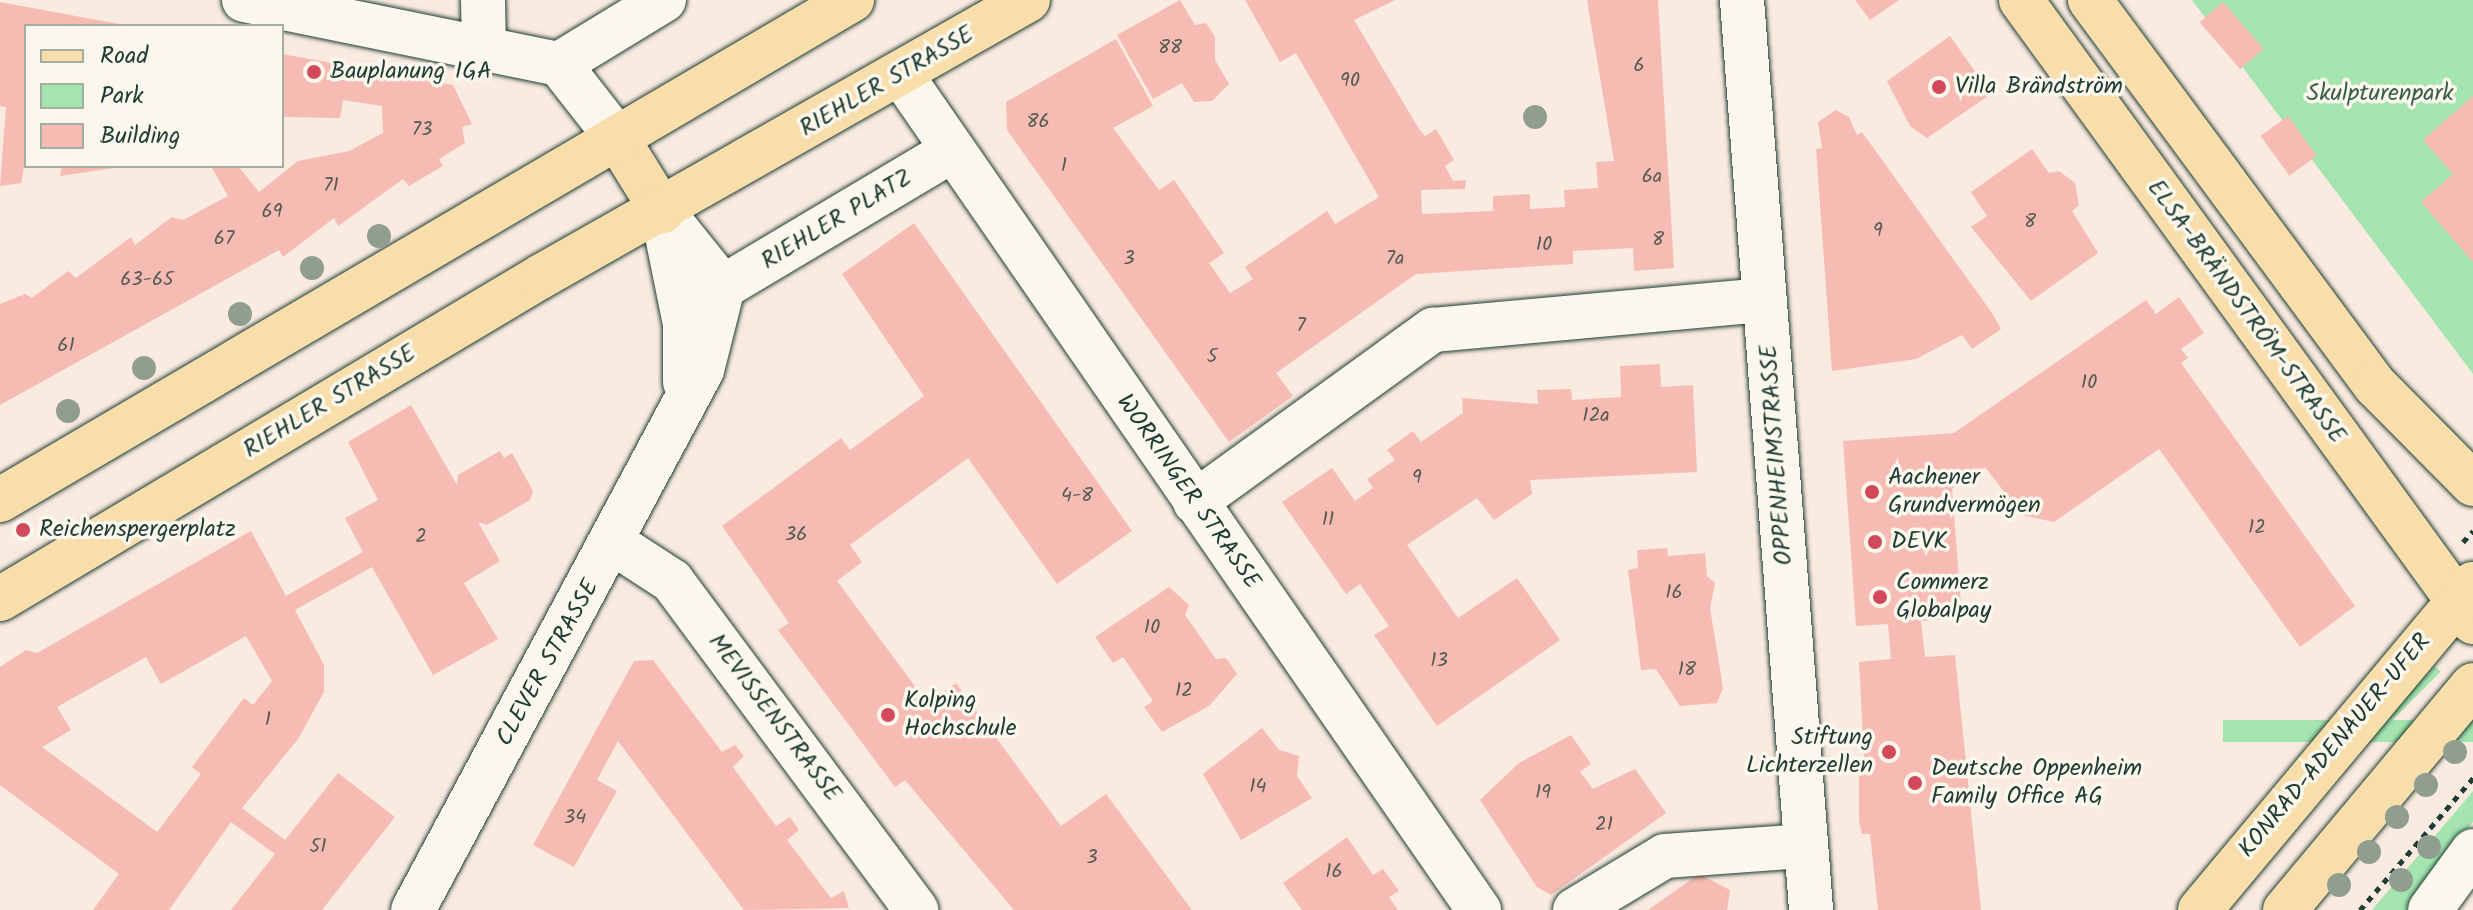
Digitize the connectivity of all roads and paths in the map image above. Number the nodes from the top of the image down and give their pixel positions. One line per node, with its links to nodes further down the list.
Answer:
1 (244, 0): 9 (street)
2 (483, 0): 9 (street)
3 (664, 0): 10 (street)
4 (852, 0): 12 (main road)
5 (1028, 0): 11 (main road, RIEHLER STRASSE)
6 (1742, 0): 16 (street, OPPENHEIMSTRASSE)
7 (2021, 0): 23 (main road, ELSA-BRÄNDSTRÖM-STRASSE)
8 (2090, 0): 18 (main road)
9 (484, 46): 10 (street)
10 (559, 64): 12 (street)
11 (900, 73): 13 (street, WORRINGER STRASSE); 14 (main road, RIEHLER STRASSE)
12 (617, 138): 14 (main road); 19 (main road)
13 (951, 151): 15 (street, RIEHLER PLATZ); 20 (street, WORRINGER STRASSE)
14 (662, 211): 15 (street); 17 (street, CLEVER STRASSE); 22 (main road, RIEHLER STRASSE)
15 (723, 287): 17 (street, CLEVER STRASSE)
16 (1765, 300): 20 (street); 26 (street, OPPENHEIMSTRASSE)
17 (683, 416): 21 (street, CLEVER STRASSE)
18 (2473, 484)
19 (0, 500)
20 (1195, 502): 30 (street, WORRINGER STRASSE)
21 (615, 544): 28 (street, CLEVER STRASSE); 29 (street, MEVISSENSTRASSE)
22 (0, 599)
23 (2468, 603): 33 (main road, KONRAD-ADENAUER-UFER)
24 (2473, 685): 34 (main road)
25 (2473, 778): 35 (path)
26 (1806, 846): 31 (street); 32 (street, OPPENHEIMSTRASSE)
27 (2473, 851): 36 (street)
28 (427, 905)
29 (916, 910)
30 (1479, 910)
31 (1575, 910)
32 (1811, 910)
33 (2200, 910)
34 (2285, 910)
35 (2360, 910)
36 (2430, 910)

